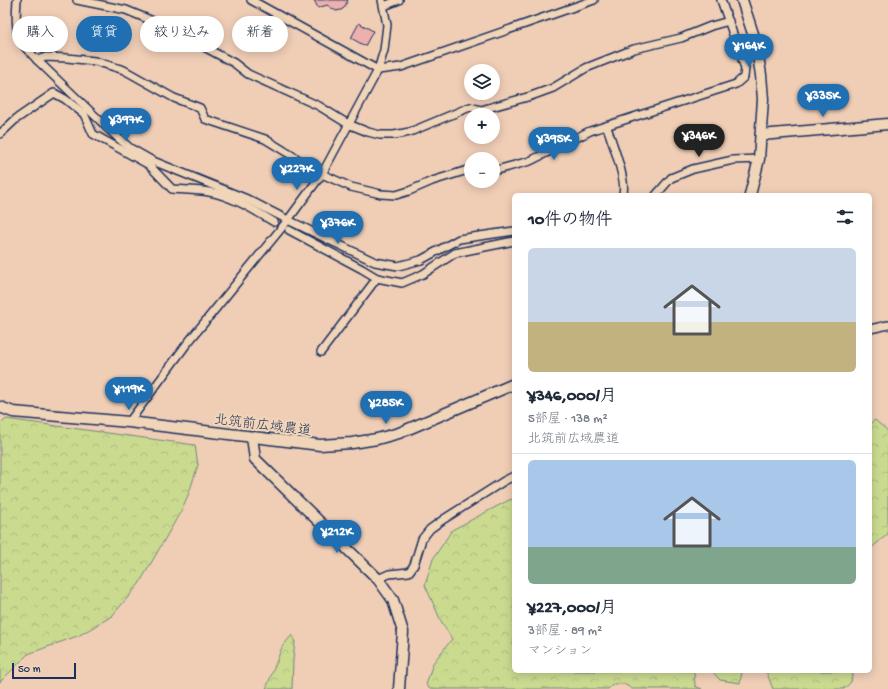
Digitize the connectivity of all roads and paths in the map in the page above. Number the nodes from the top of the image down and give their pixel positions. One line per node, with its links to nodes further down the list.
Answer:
1 (17, 0): 10 (street)
2 (77, 0): 12 (street)
3 (251, 0): 11 (street)
4 (399, 0): 8 (street)
5 (594, 0): 11 (street)
6 (721, 0): 9 (street)
7 (742, 0): 16 (street)
8 (383, 3): 11 (street)
9 (729, 21): 12 (street); 14 (street)
10 (37, 60): 20 (street); 24 (street)
11 (378, 70): 12 (street)
12 (348, 124): 20 (street)
13 (888, 124): 16 (street)
14 (607, 126): 18 (street); 21 (street)
15 (0, 134): 25 (street)
16 (761, 134): 17 (street)
17 (759, 159): 22 (street); 23 (street)
18 (500, 169)
19 (464, 170): 20 (street)
20 (322, 174): 24 (street)
21 (623, 193)
22 (658, 193)
23 (750, 193)
24 (288, 220): 29 (street); 37 (street)
25 (274, 222)
26 (289, 230): 31 (street)
27 (512, 231): 29 (street)
28 (512, 241): 30 (street)
29 (427, 257): 30 (street)
30 (435, 266): 31 (street)
31 (377, 278): 34 (street)
32 (888, 325): 33 (street)
33 (872, 329)
34 (321, 352)
35 (512, 385): 38 (street, 北筑前広域農道)
36 (0, 407): 37 (street, 北筑前広域農道)
37 (129, 422): 38 (street, 北筑前広域農道)
38 (252, 437): 40 (street)
39 (512, 477): 40 (street)
40 (378, 578): 41 (street)
41 (399, 689)

